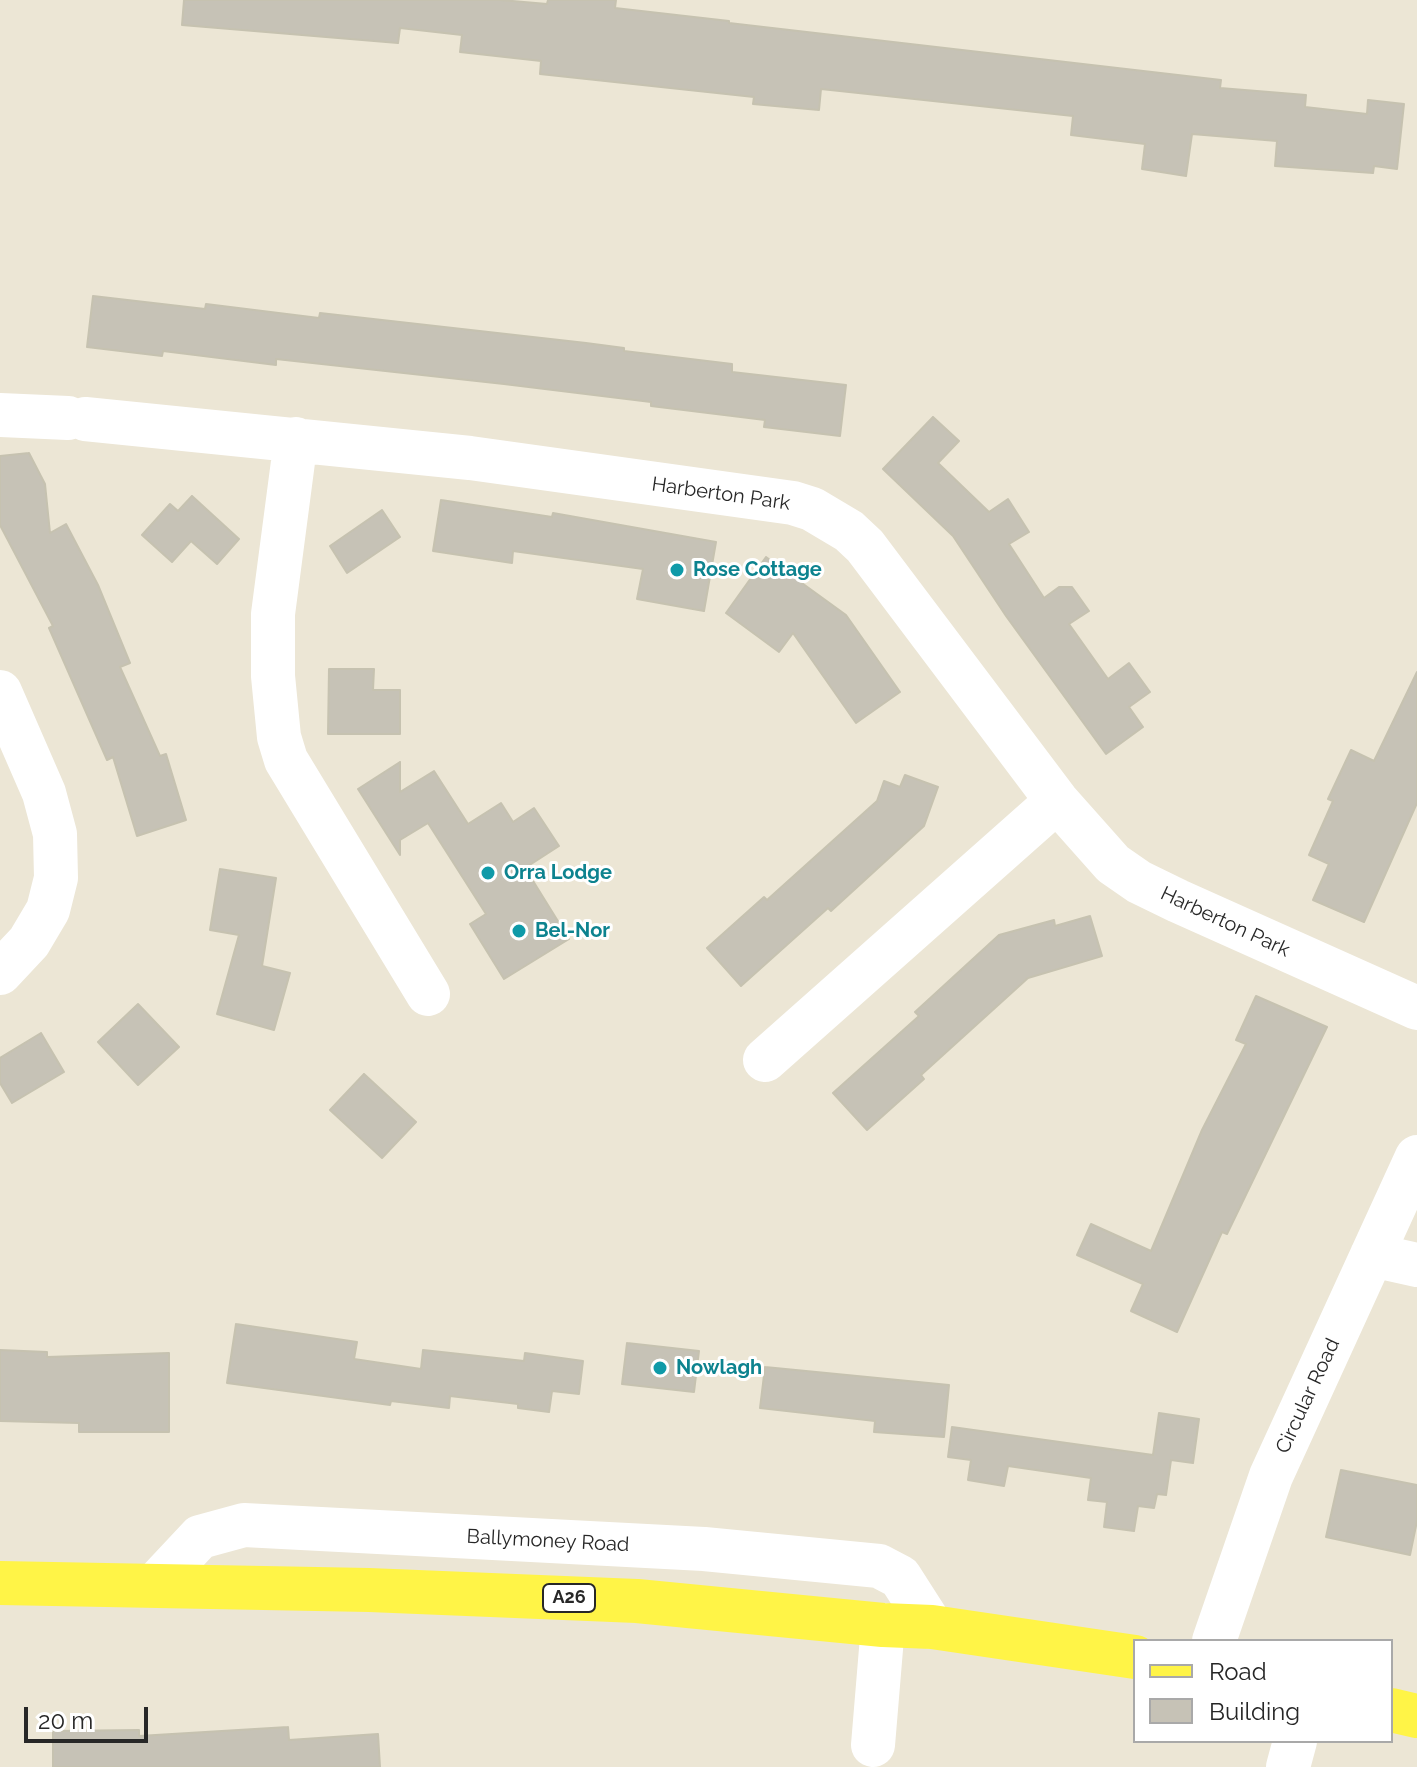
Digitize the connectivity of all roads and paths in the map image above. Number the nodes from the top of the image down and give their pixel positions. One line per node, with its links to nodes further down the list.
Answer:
1 (0, 415): 2 (street, Harberton Park)
2 (296, 439): 4 (street, Harberton Park); 6 (street)
3 (0, 692): 5 (street)
4 (1057, 801): 7 (street, Harberton Park); 8 (street)
5 (0, 973)
6 (428, 994)
7 (1417, 1008)
8 (765, 1060)
9 (1417, 1157): 10 (street, Circular Road)
10 (1372, 1255): 11 (street); 16 (street, Circular Road)
11 (1417, 1265)
12 (0, 1583): 13 (main road, A26)
13 (155, 1585): 14 (main road, A26); 15 (street, Ballymoney Road)
14 (883, 1625): 15 (main road, A26); 21 (street)
15 (932, 1627): 17 (main road, A26)
16 (1215, 1639)
17 (1133, 1657)
18 (1393, 1710): 19 (main road)
19 (1417, 1716)
20 (1294, 1743): 22 (street)
21 (873, 1745)
22 (1288, 1767)

